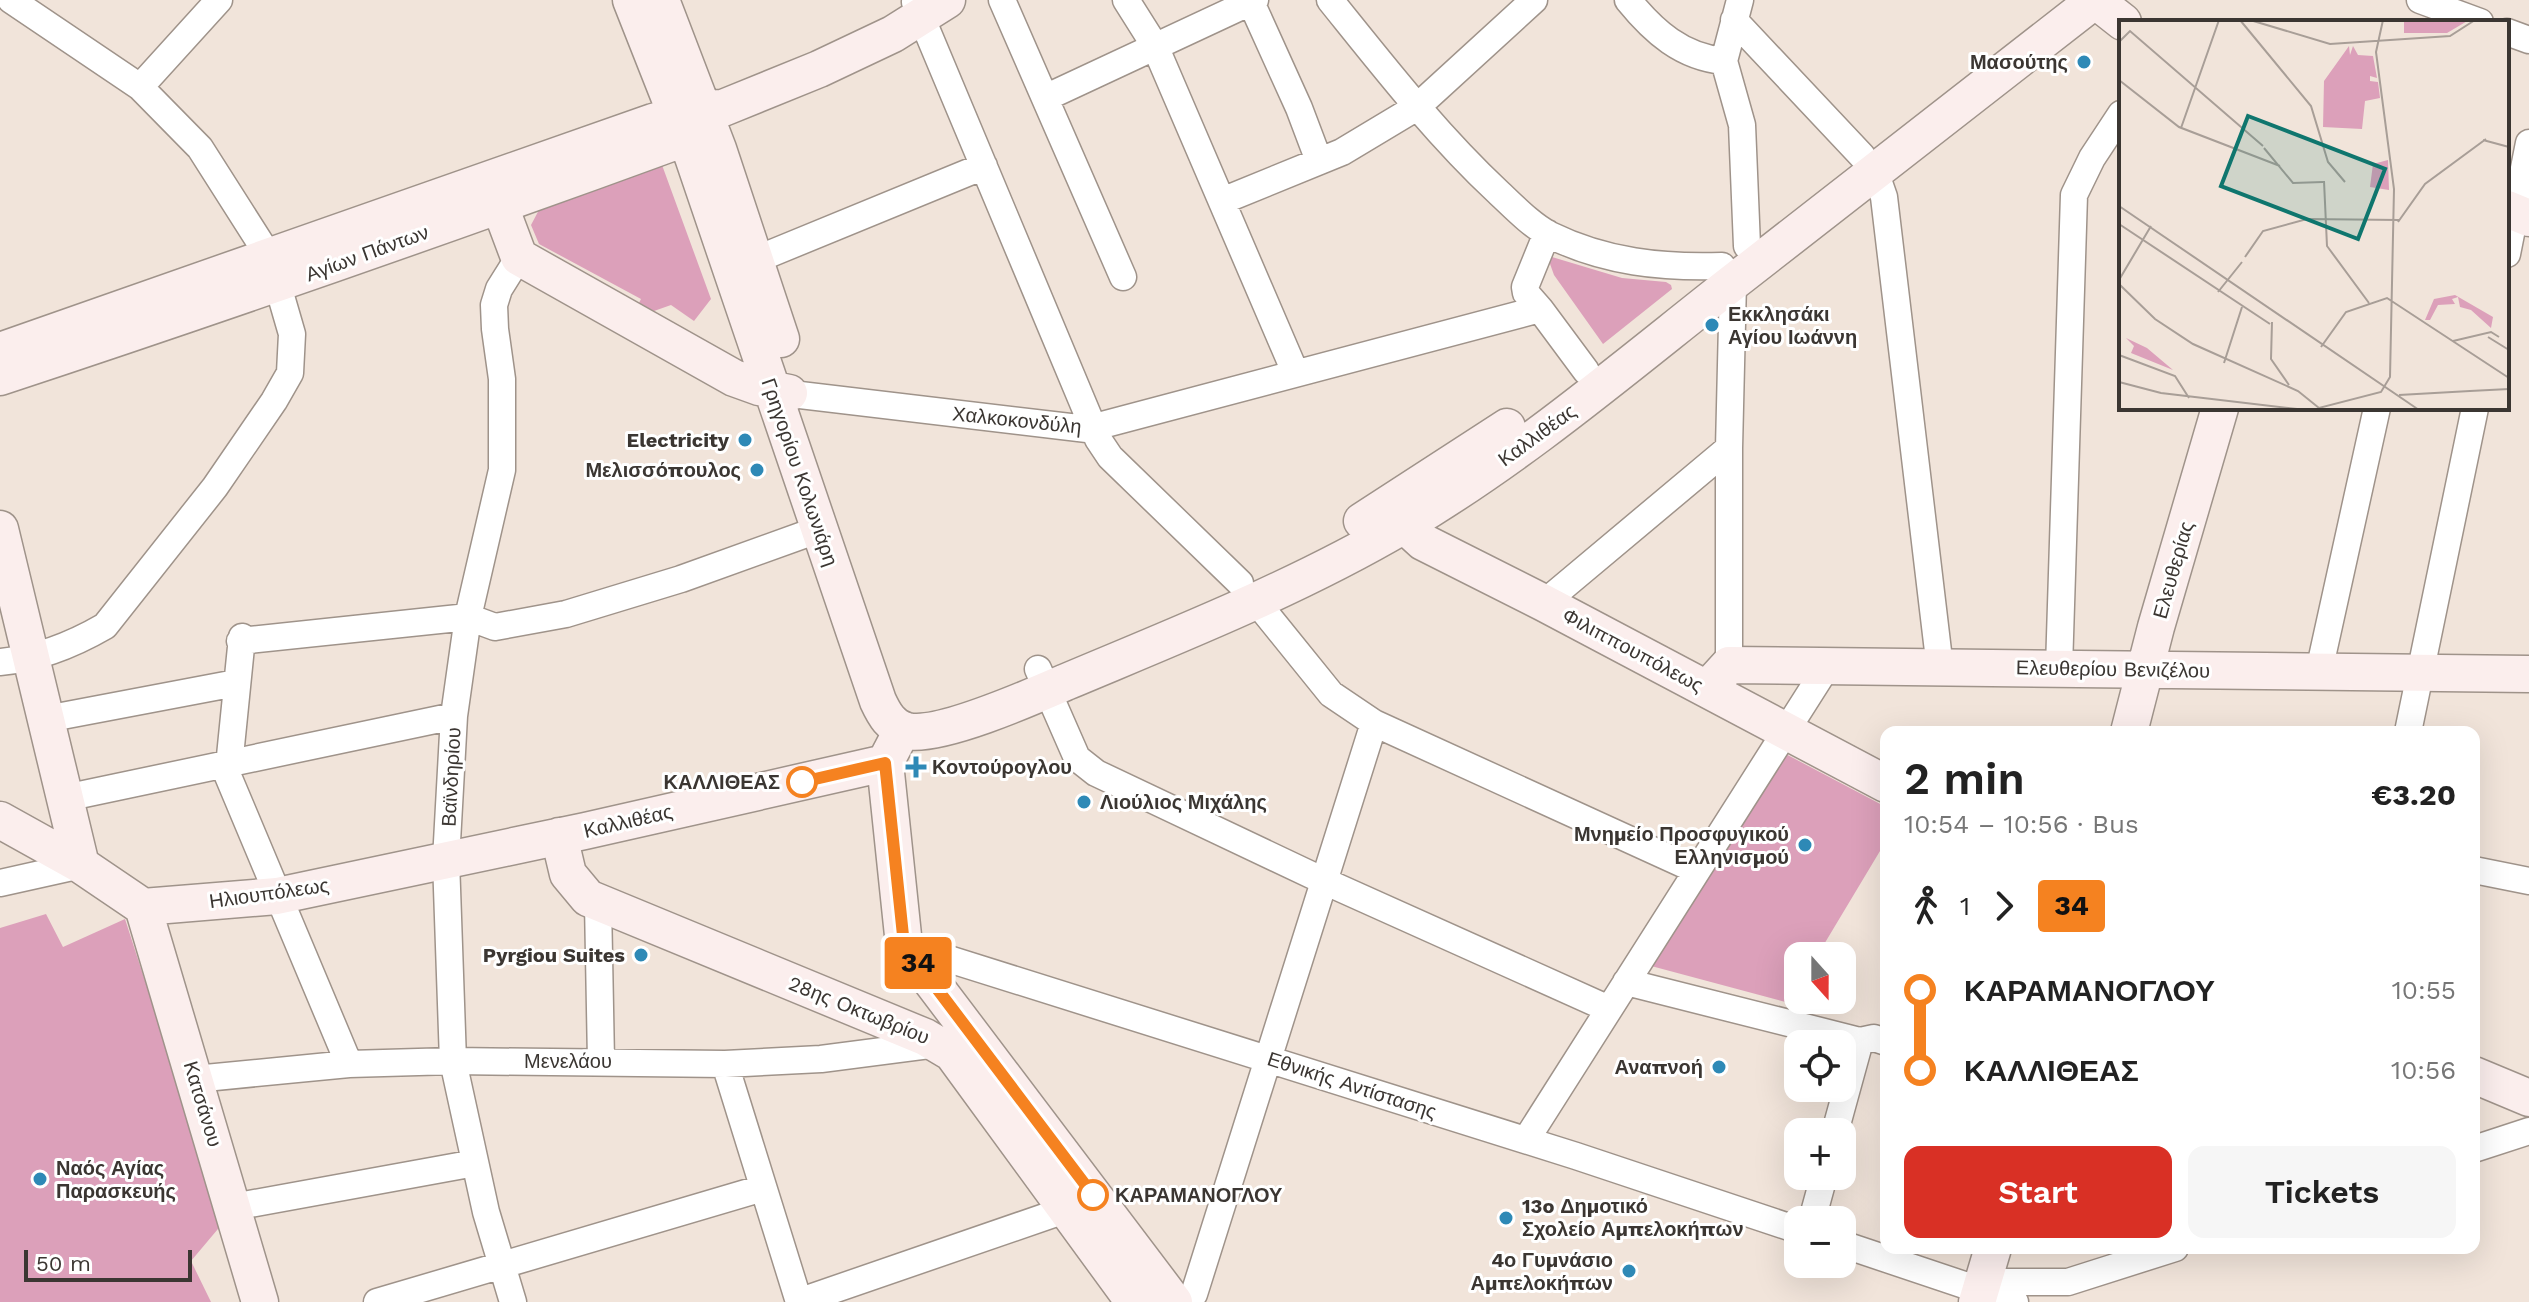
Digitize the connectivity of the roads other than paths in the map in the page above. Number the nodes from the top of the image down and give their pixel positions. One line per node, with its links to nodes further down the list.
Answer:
1 (11, 0): 22 (street)
2 (219, 0): 22 (street)
3 (631, 0): 26 (main road, Γρηγορίου Κολωνιάρη)
4 (661, 0): 26 (main road, Γρηγορίου Κολωνιάρη)
5 (1002, 0): 23 (street)
6 (1126, 0): 20 (street)
7 (1330, 0): 24 (street)
8 (1534, 0): 24 (street)
9 (1628, 0): 21 (street)
10 (2056, 0): 29 (main road, Καλλιθέας)
11 (2095, 0): 16 (main road); 29 (main road, Καλλιθέας)
12 (2420, 0): 17 (street)
13 (1253, 1): 20 (street); 28 (street)
14 (927, 6): 26 (main road, Αγίων Πάντων); 30 (street)
15 (1737, 10): 21 (street); 29 (street)
16 (2120, 20)
17 (2475, 20)
18 (2509, 33): 19 (street)
19 (2529, 40)
20 (1155, 46): 23 (street); 32 (street)
21 (1724, 61): 38 (street)
22 (140, 87): 39 (street)
23 (1045, 98): 40 (street)
24 (1417, 107): 28 (street); 34 (street)
25 (2119, 117): 61 (street)
26 (699, 118): 31 (main road, Αγίων Πάντων); 37 (main road, Γρηγορίου Κολωνιάρη); 46 (main road, Γρηγορίου Κολωνιάρη)
27 (2529, 143): 33 (street)
28 (1319, 161): 32 (street)
29 (1869, 163): 38 (main road, Καλλιθέας); 60 (street)
30 (984, 166): 37 (street); 50 (street)
31 (496, 193): 36 (main road); 39 (main road, Αγίων Πάντων)
32 (1222, 201): 44 (street)
33 (2517, 213): 35 (street)
34 (1547, 233): 38 (street); 41 (street)
35 (2509, 246)
36 (519, 257): 46 (main road, Χαλκοκονδύλη); 57 (street, Βαϊνδηρίου)
37 (755, 260): 46 (main road, Γρηγορίου Κολωνιάρη)
38 (1734, 265): 43 (main road, Καλλιθέας); 51 (street); 52 (main road, Καλλιθέας)
39 (274, 271): 42 (main road, Αγίων Πάντων); 45 (main road, Αγίων Πάντων); 58 (street)
40 (1123, 277)
41 (1540, 309): 43 (street); 44 (street, Χαλκοκονδύλη)
42 (0, 351)
43 (1586, 371): 52 (main road, Καλλιθέας)
44 (1295, 372): 50 (street, Χαλκοκονδύλη)
45 (0, 377)
46 (786, 392): 50 (street, Χαλκοκονδύλη); 54 (main road, Γρηγορίου Κολωνιάρη); 70 (main road, Γρηγορίου Κολωνιάρη)
47 (2219, 410): 62 (main road, Ελευθερίας)
48 (2377, 410): 63 (street)
49 (2475, 410): 64 (street)
50 (1094, 428): 55 (street)
51 (1729, 448): 56 (street); 66 (street)
52 (1394, 517): 55 (main road, Καλλιθέας); 56 (main road, Φιλιππουπόλεως)
53 (0, 529): 58 (main road)
54 (820, 529): 57 (street); 70 (main road, Γρηγορίου Κολωνιάρη)
55 (1248, 592): 67 (main road, Καλλιθέας); 72 (street)
56 (1544, 603): 66 (main road, Φιλιππουπόλεως)
57 (468, 617): 68 (street); 69 (street, Βαϊνδηρίου)
58 (16, 660): 71 (main road)
59 (1826, 668): 60 (main road, Ελευθερίου Βενιζέλου); 66 (main road, Ελευθερίου Βενιζέλου); 75 (street)
60 (1940, 668): 61 (main road, Ελευθερίου Βενιζέλου)
61 (2059, 668): 62 (main road, Ελευθερίου Βενιζέλου)
62 (2146, 669): 63 (main road, Ελευθερίου Βενιζέλου); 73 (main road, Ελευθερίας)
63 (2319, 671): 64 (main road, Ελευθερίου Βενιζέλου)
64 (2419, 672): 65 (main road, Ελευθερίου Βενιζέλου); 74 (street)
65 (2529, 674)
66 (1718, 677): 75 (main road, Φιλιππουπόλεως)
67 (1042, 679): 70 (main road, Καλλιθέας); 86 (street)
68 (236, 683): 71 (street); 77 (street)
69 (454, 716): 77 (street); 82 (street, Βαϊνδηρίου)
70 (907, 718): 76 (main road)
71 (46, 719): 79 (main road)
72 (1374, 723): 84 (street); 86 (street)
73 (2131, 726)
74 (2409, 726)
75 (1784, 730): 78 (main road, Φιλιππουπόλεως); 84 (street)
76 (885, 763): 81 (main road, Καλλιθέας); 92 (main road)
77 (227, 764): 79 (street); 89 (street)
78 (1880, 781)
79 (65, 798): 83 (main road)
80 (0, 820): 83 (main road)
81 (559, 836): 82 (main road, Ηλιουπόλεως); 90 (main road, 28ης Οκτωβρίου)
82 (446, 860): 89 (main road, Ηλιουπόλεως); 98 (street, Βαϊνδηρίου)
83 (81, 865): 88 (street); 91 (main road)
84 (1696, 870): 93 (street)
85 (2480, 871): 87 (street)
86 (1324, 881): 94 (street); 97 (street)
87 (2529, 881)
88 (0, 883)
89 (277, 896): 91 (main road, Ηλιουπόλεως); 100 (street)
90 (598, 903): 96 (main road, 28ης Οκτωβρίου); 99 (street)
91 (143, 907): 103 (main road, Κατσάνου)
92 (904, 945): 97 (street, Εθνικής Αντίστασης); 125 (main road, 28ης Οκτωβρίου)
93 (1626, 982): 94 (street); 95 (street)
94 (1609, 1009): 107 (street)
95 (1873, 1042): 105 (street)
96 (940, 1044): 101 (street, Μενελάου); 112 (main road, 28ης Οκτωβρίου)
97 (1269, 1058): 107 (street, Εθνικής Αντίστασης); 126 (street)
98 (453, 1061): 99 (street, Μενελάου); 100 (street, Μενελάου); 109 (street, Βαϊνδηρίου)
99 (601, 1061): 101 (street, Μενελάου)
100 (349, 1064): 103 (street, Μενελάου)
101 (725, 1064): 110 (street)
102 (2480, 1078): 104 (main road)
103 (195, 1079): 111 (main road, Κατσάνου)
104 (2529, 1098)
105 (1841, 1118)
106 (2529, 1131): 108 (street)
107 (1526, 1140): 113 (street, Εθνικής Αντίστασης)
108 (2480, 1147)
109 (475, 1163): 111 (street); 117 (street, Βαϊνδηρίου)
110 (763, 1188): 117 (street); 123 (street)
111 (233, 1207): 120 (main road, Κατσάνου)
112 (1065, 1210): 123 (street); 124 (main road, 28ης Οκτωβρίου)
113 (1784, 1225)
114 (1856, 1249): 119 (street)
115 (1991, 1254): 119 (main road)
116 (2162, 1254): 118 (street)
117 (502, 1266): 121 (street); 122 (street, Βαϊνδηρίου)
118 (2084, 1290): 119 (street)
119 (1980, 1292): 127 (street)
120 (260, 1302)
121 (377, 1302)
122 (513, 1302)
123 (799, 1302)
124 (1134, 1302)
125 (1174, 1302)
126 (1184, 1302)
127 (2015, 1302)

